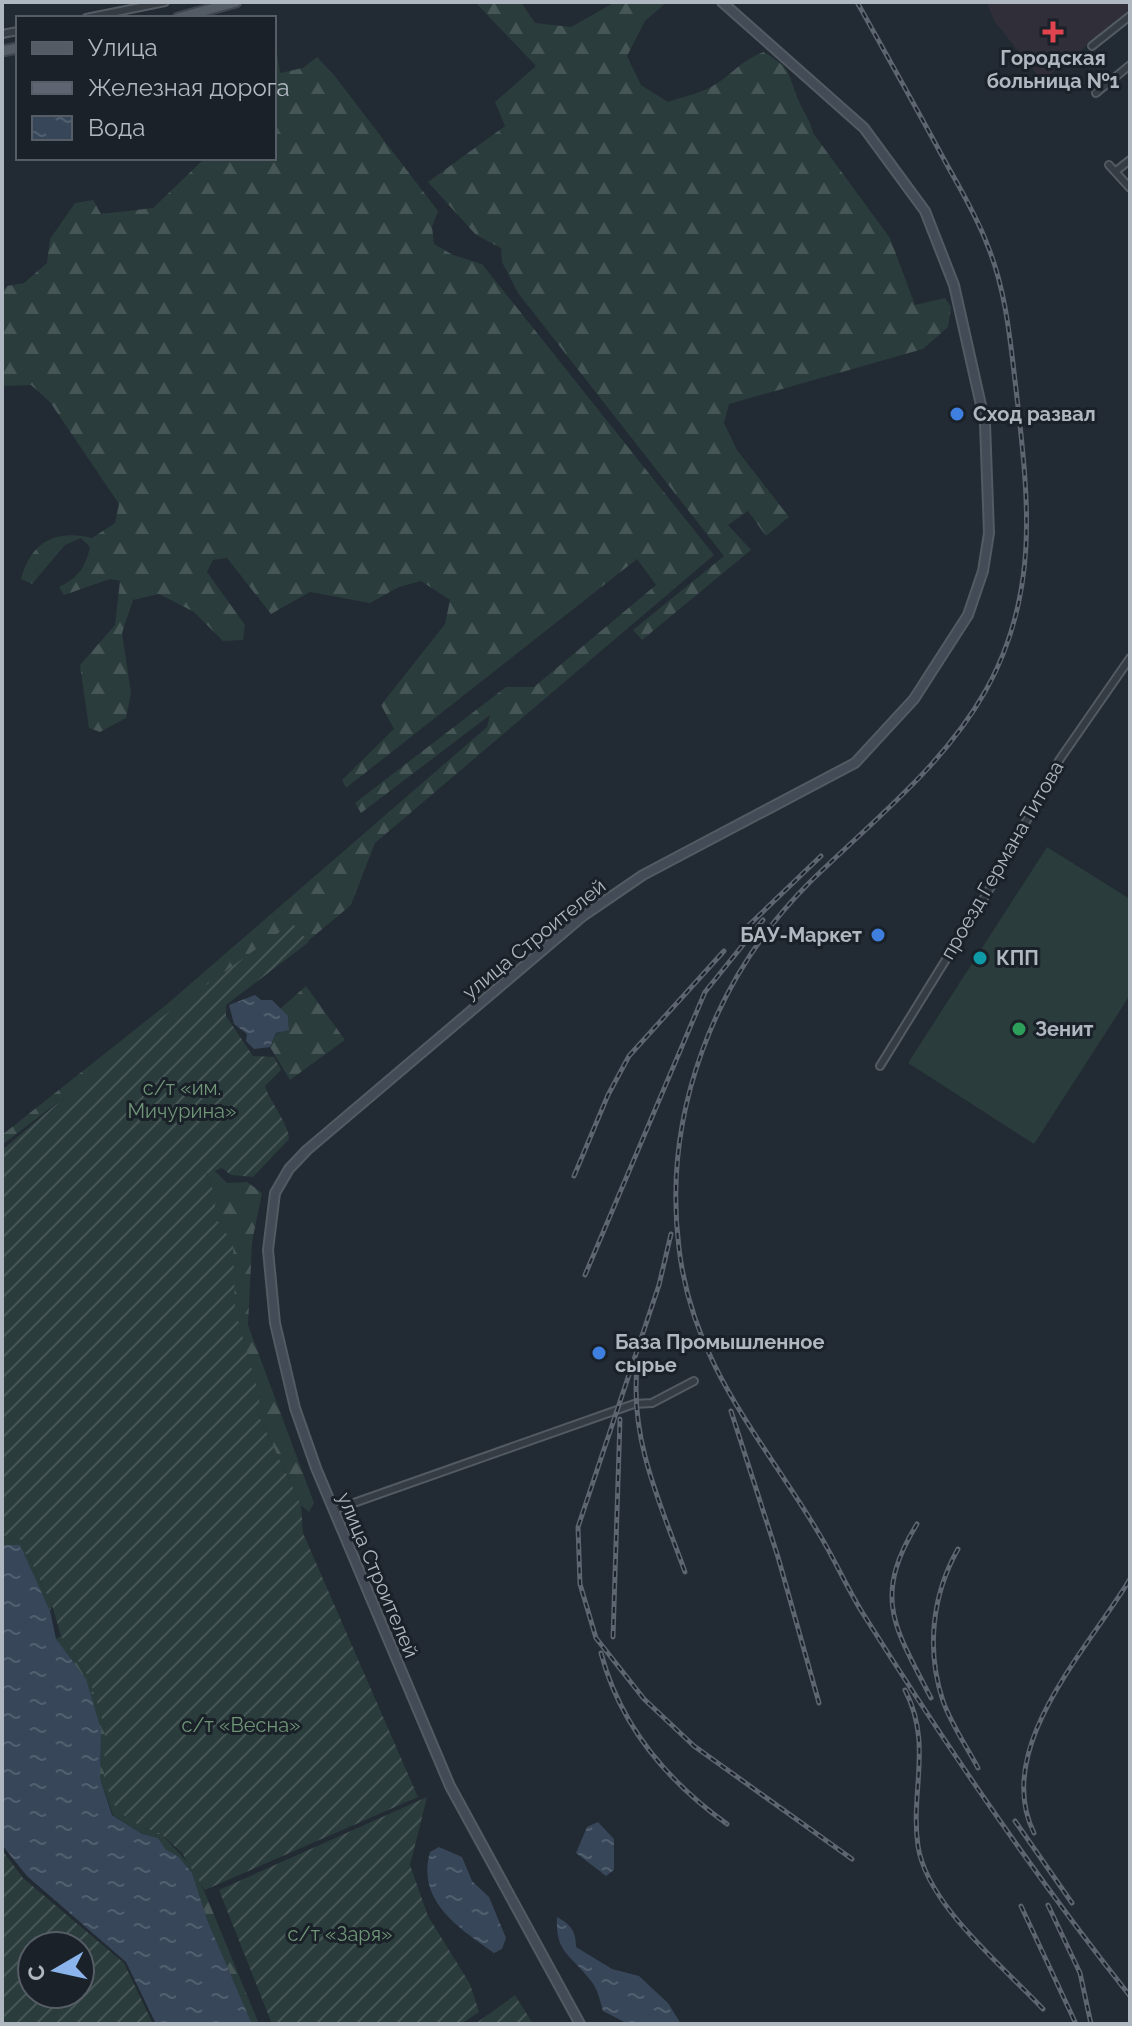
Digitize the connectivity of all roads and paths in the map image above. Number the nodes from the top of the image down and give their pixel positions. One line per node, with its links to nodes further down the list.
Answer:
1 (165, 2): 4 (street)
2 (236, 2): 5 (main road)
3 (722, 2): 17 (main road, улица Строителей)
4 (96, 16)
5 (185, 16)
6 (1130, 16): 7 (street)
7 (1092, 46)
8 (1130, 65): 9 (street)
9 (1096, 93)
10 (1130, 160): 12 (street)
11 (1109, 165): 12 (street)
12 (1116, 171): 13 (street)
13 (1130, 188)
14 (1130, 658): 15 (street, проезд Германа Титова)
15 (880, 1066)
16 (694, 1381): 17 (street)
17 (334, 1510): 18 (main road, улица Строителей)
18 (580, 2024)

